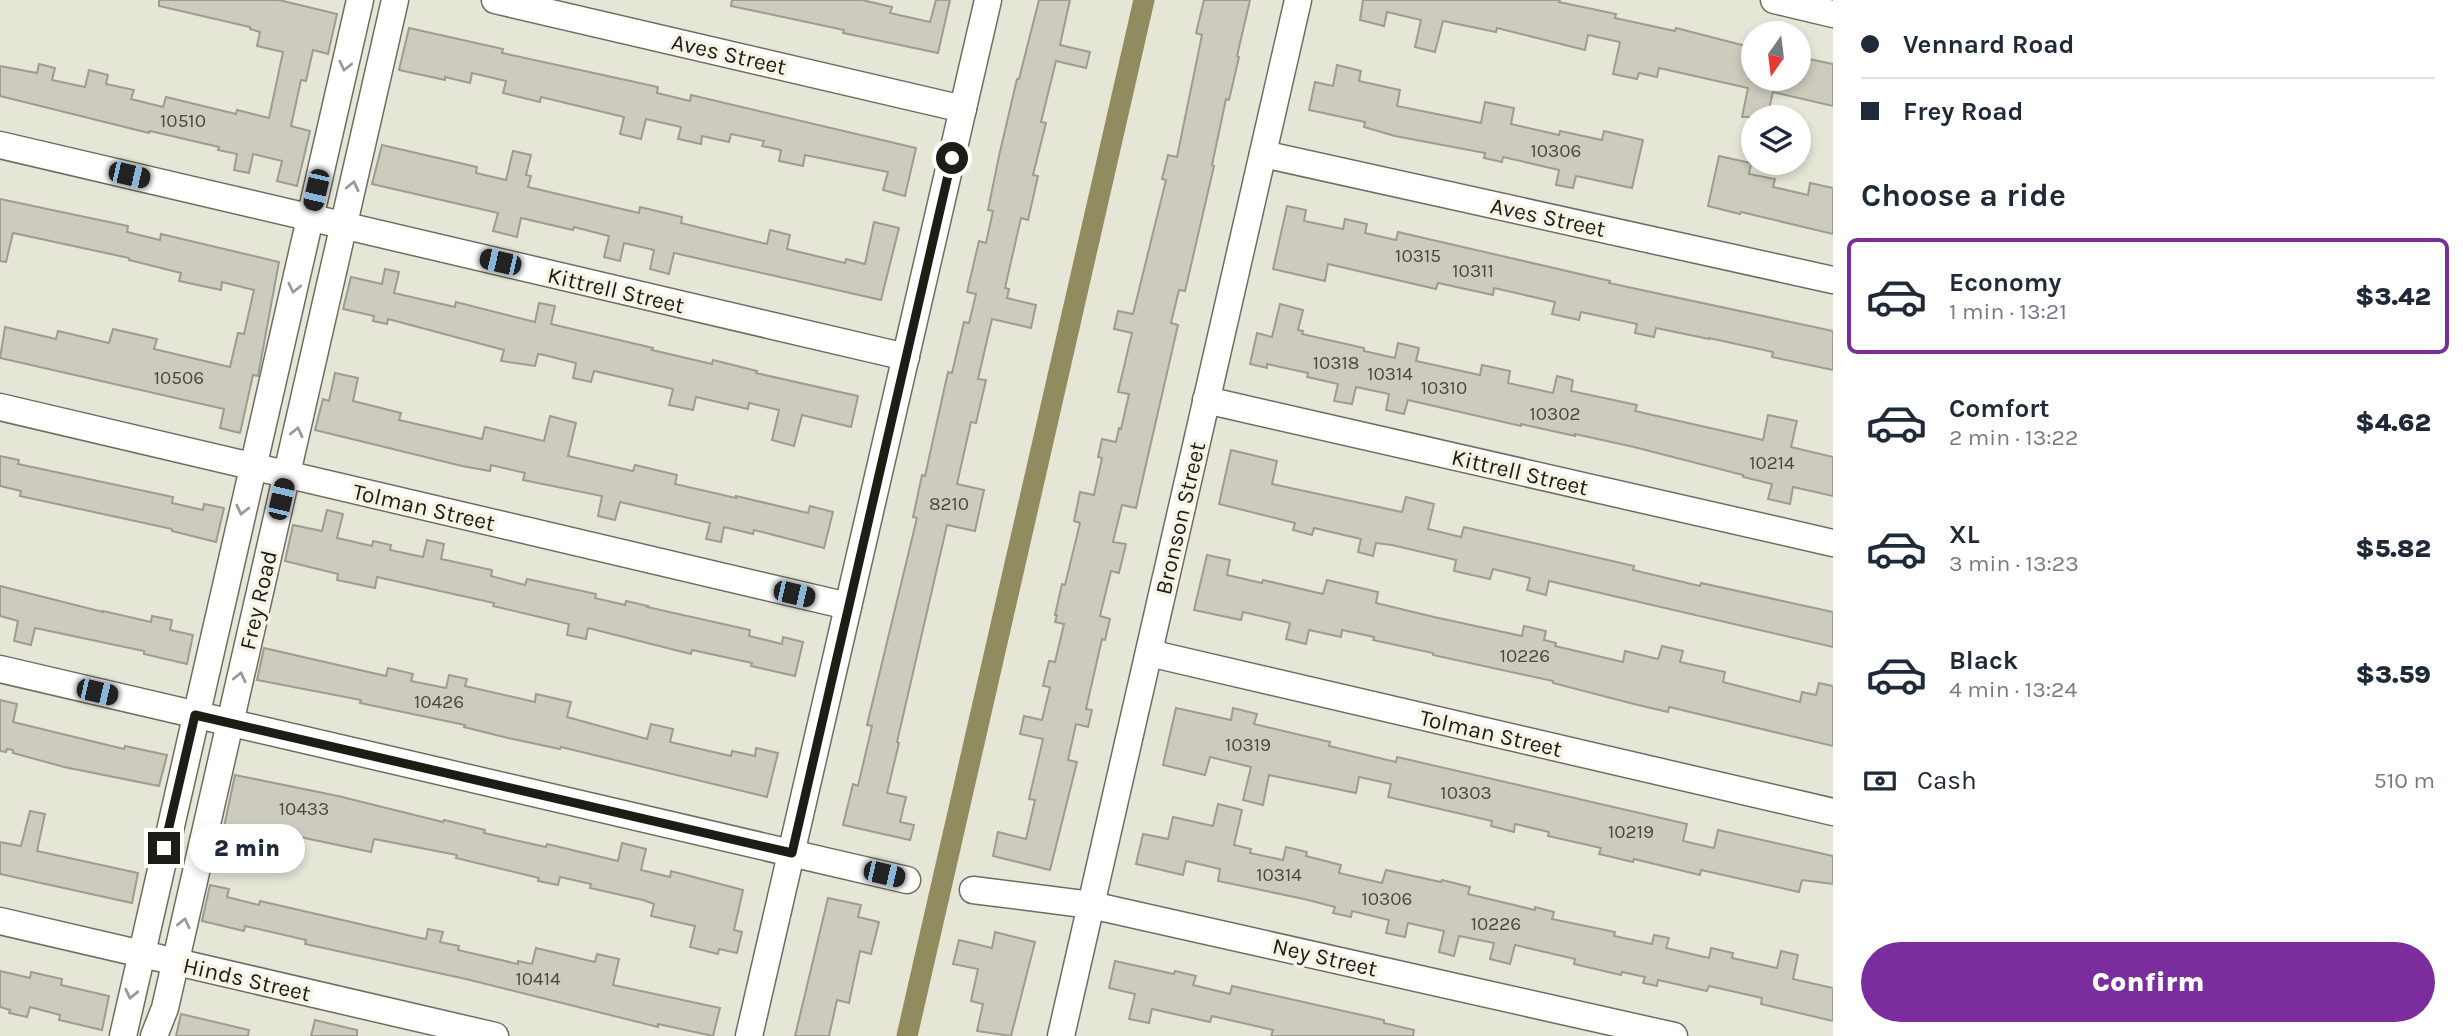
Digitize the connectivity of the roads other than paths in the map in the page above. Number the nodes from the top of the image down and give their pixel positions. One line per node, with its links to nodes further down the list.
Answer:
1 (360, 0): 11 (street, Frey Road, one-way to 11)
2 (395, 0): 12 (street, Frey Road, one-way to 2)
3 (495, 0): 8 (street, Aves Street)
4 (988, 0): 8 (street)
5 (1298, 0): 10 (street, Bronson Street)
6 (1774, 0): 7 (street)
7 (1833, 14)
8 (963, 109): 14 (street)
9 (0, 145): 11 (street, Kittrell Street)
10 (1263, 154): 13 (street, Aves Street); 15 (street, Bronson Street)
11 (310, 218): 12 (street, Kittrell Street); 17 (street, Frey Road, one-way to 17)
12 (344, 226): 14 (street, Kittrell Street); 18 (street, Frey Road, one-way to 12)
13 (1833, 280)
14 (906, 357): 20 (street)
15 (1206, 400): 19 (street, Kittrell Street); 21 (street, Bronson Street)
16 (0, 407): 17 (street, Tolman Street)
17 (253, 466): 18 (street, Tolman Street); 23 (street, Frey Road, one-way to 23)
18 (287, 474): 20 (street, Tolman Street); 24 (street, Frey Road, one-way to 18)
19 (1833, 543)
20 (848, 606): 26 (street)
21 (1149, 653): 25 (street, Tolman Street); 29 (street, Bronson Street)
22 (0, 669): 23 (street)
23 (195, 715): 24 (street); 31 (street, Frey Road)
24 (230, 723): 26 (street); 32 (street, Frey Road, one-way to 24)
25 (1833, 812)
26 (792, 853): 27 (street); 36 (street)
27 (907, 880)
28 (973, 890): 29 (street, Ney Street)
29 (1091, 905): 37 (street, Bronson Street); 38 (street, Ney Street)
30 (0, 921): 31 (street, Hinds Street)
31 (140, 955): 32 (street, Hinds Street); 33 (street, Frey Road, one-way to 33)
32 (175, 963): 34 (street, Frey Road); 35 (street, Hinds Street)
33 (123, 1036)
34 (154, 1036)
35 (495, 1036)
36 (749, 1036)
37 (1061, 1036)
38 (1674, 1036)

